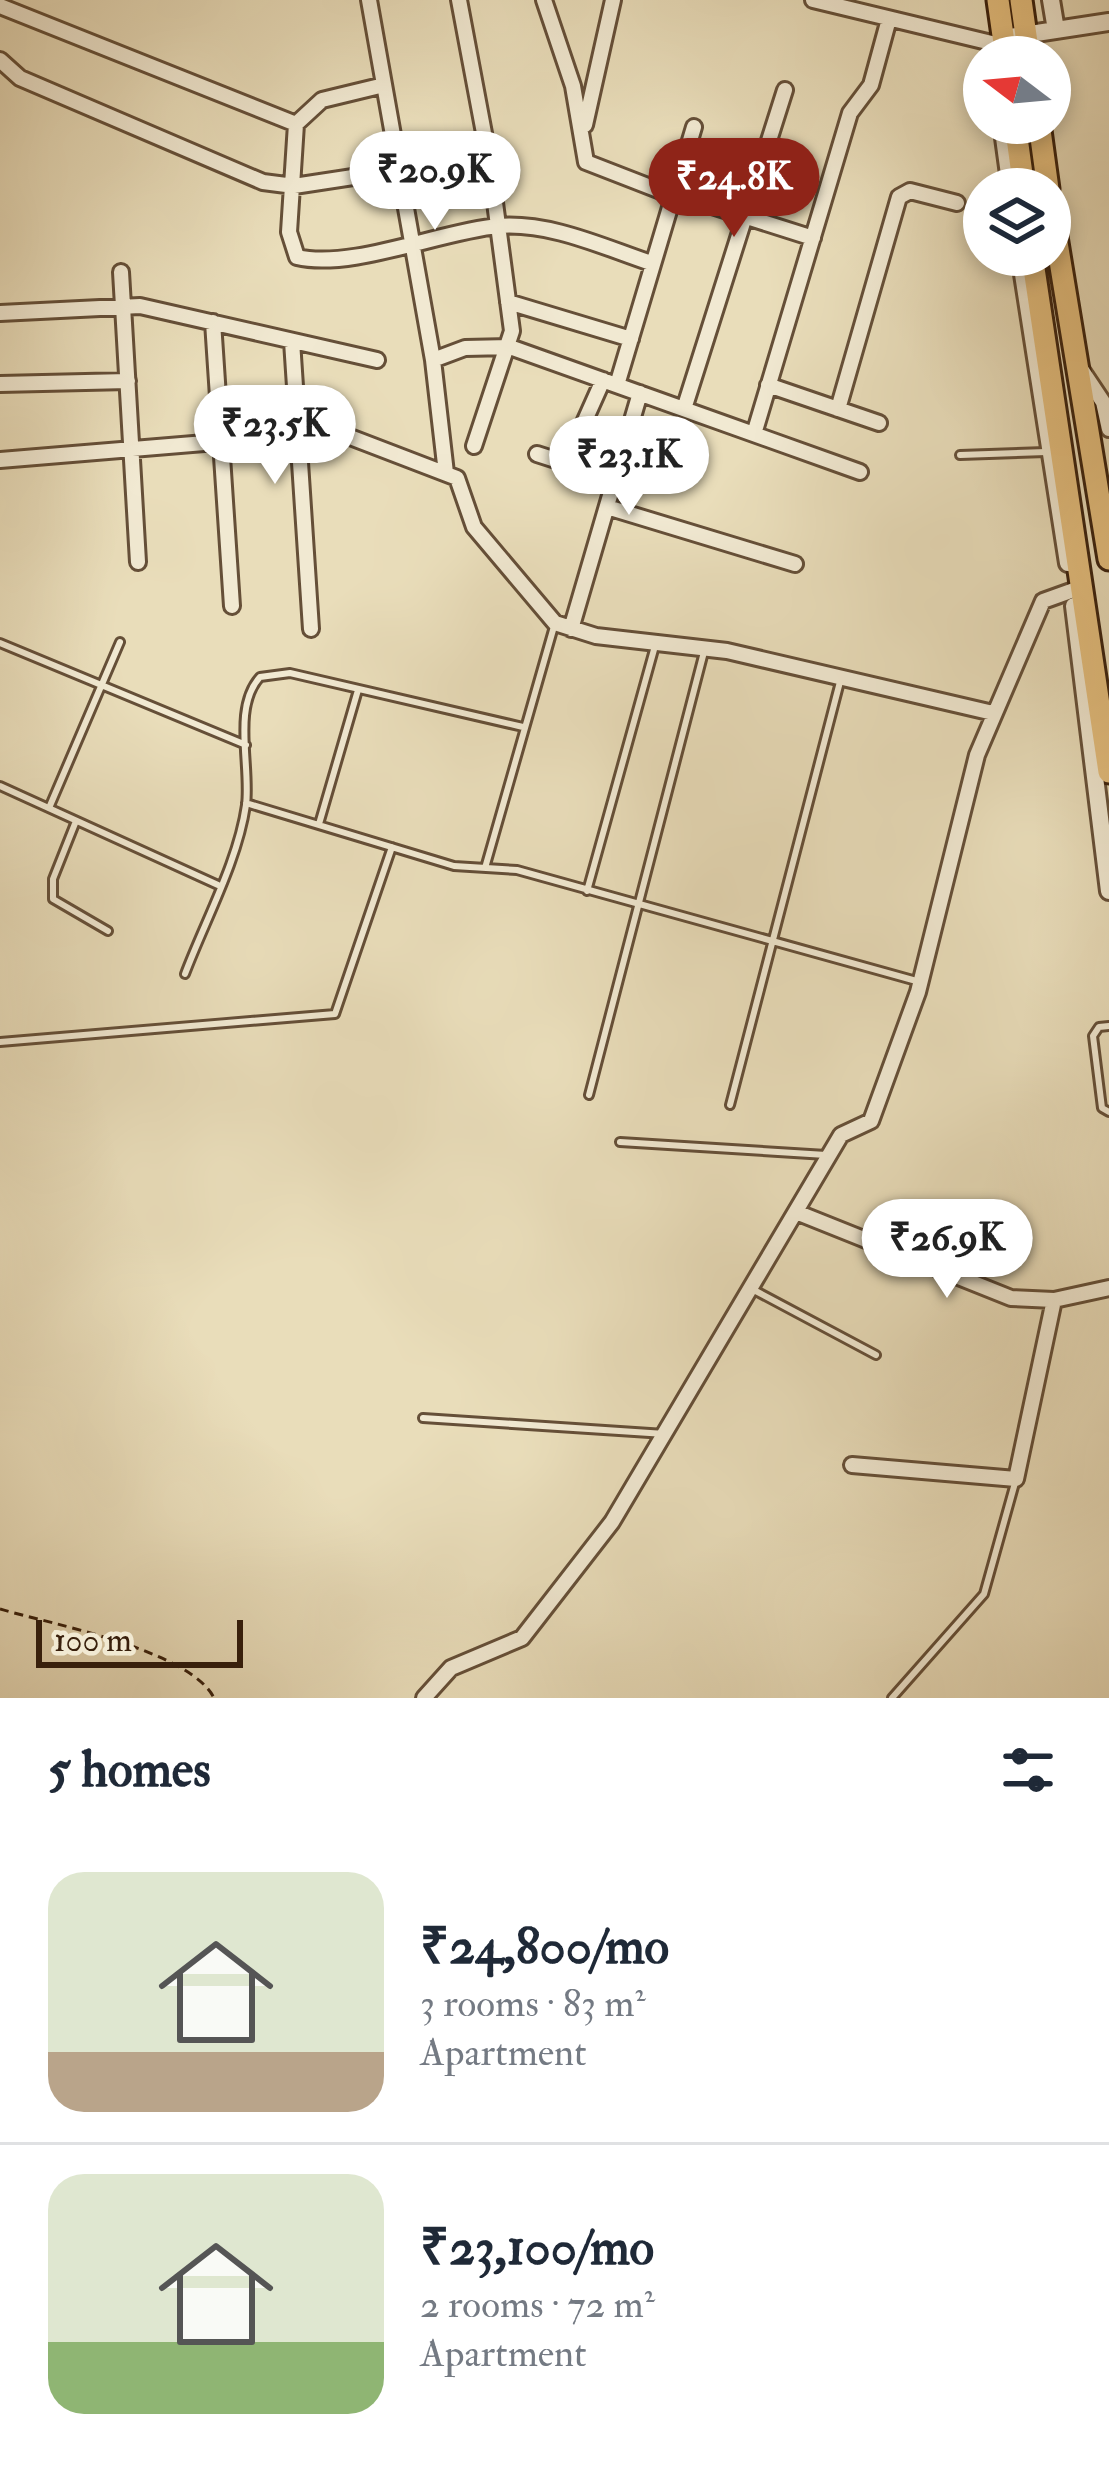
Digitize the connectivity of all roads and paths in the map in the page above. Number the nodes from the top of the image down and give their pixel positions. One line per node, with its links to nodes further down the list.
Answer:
1 (369, 0): 18 (street)
2 (459, 0): 28 (street)
3 (544, 0): 22 (street)
4 (614, 0): 22 (street)
5 (813, 0): 10 (street)
6 (998, 0): 13 (highway)
7 (1021, 0): 14 (highway)
8 (1051, 0): 12 (street)
9 (0, 6): 20 (street)
10 (889, 19): 16 (street); 29 (street)
11 (1109, 22): 12 (street)
12 (1056, 30): 15 (street)
13 (1002, 36)
14 (1026, 36)
15 (1046, 36)
16 (963, 39)
17 (0, 60): 24 (street)
18 (384, 85): 20 (street); 23 (street)
19 (785, 90): 27 (street)
20 (296, 124): 24 (street)
21 (694, 127): 25 (street)
22 (581, 142): 25 (street)
23 (399, 170): 24 (street); 30 (street)
24 (294, 186): 30 (street)
25 (671, 194): 27 (street); 31 (street)
26 (957, 203): 52 (street)
27 (745, 218): 29 (street); 51 (street)
28 (499, 226): 30 (street); 31 (street); 36 (street)
29 (812, 238): 49 (street)
30 (412, 245): 44 (street)
31 (651, 263): 40 (street)
32 (121, 272): 37 (street)
33 (1024, 276): 60 (street)
34 (1034, 276): 60 (highway)
35 (1062, 276): 45 (highway)
36 (508, 302): 40 (street); 42 (street)
37 (123, 306): 38 (street); 39 (street); 46 (street)
38 (0, 314)
39 (213, 322): 41 (street); 57 (street)
40 (631, 339): 47 (street)
41 (292, 340): 43 (street); 56 (street)
42 (510, 346): 44 (street); 47 (street); 58 (street)
43 (377, 360)
44 (433, 360): 66 (street)
45 (1075, 360): 54 (street); 69 (highway)
46 (128, 381): 48 (street); 59 (street)
47 (610, 382): 50 (street); 64 (street)
48 (0, 384)
49 (768, 385): 52 (street); 55 (street)
50 (640, 393): 51 (street); 67 (street)
51 (685, 409): 55 (street)
52 (838, 410): 53 (street)
53 (879, 423)
54 (1109, 429)
55 (754, 434): 65 (street)
56 (296, 437): 57 (street); 66 (street); 75 (street)
57 (220, 443): 59 (street); 73 (street)
58 (474, 446)
59 (132, 450): 63 (street); 70 (street)
60 (1054, 452): 62 (lane); 72 (highway)
61 (537, 454): 64 (street)
62 (960, 455)
63 (0, 460)
64 (566, 463): 67 (street)
65 (860, 472)
66 (446, 473): 74 (street)
67 (615, 479): 68 (street)
68 (607, 507): 71 (street); 76 (street)
69 (1109, 559)
70 (138, 562)
71 (795, 564)
72 (1077, 589): 84 (street); 87 (highway); 97 (street)
73 (232, 606)
74 (554, 623): 76 (street); 85 (lane)
75 (311, 629)
76 (572, 629): 79 (street)
77 (120, 641): 82 (lane)
78 (0, 643): 82 (lane)
79 (656, 643): 80 (street); 96 (lane)
80 (706, 648): 81 (street); 98 (lane)
81 (841, 677): 84 (street); 100 (lane)
82 (101, 686): 86 (lane); 90 (lane)
83 (358, 690): 85 (lane); 86 (lane); 92 (lane)
84 (993, 713): 102 (street)
85 (523, 727): 94 (lane)
86 (246, 745): 89 (lane)
87 (1109, 772)
88 (0, 786): 90 (lane)
89 (246, 803): 92 (lane); 95 (lane)
90 (49, 808): 91 (lane)
91 (76, 820): 95 (lane); 99 (lane)
92 (319, 824): 93 (lane)
93 (392, 847): 94 (lane); 104 (lane)
94 (485, 868): 96 (lane)
95 (218, 884): 101 (lane)
96 (587, 891): 98 (lane)
97 (1109, 891)
98 (635, 904): 100 (lane); 105 (lane)
99 (108, 932)
100 (774, 942): 102 (lane); 106 (lane)
101 (185, 974)
102 (920, 982): 109 (street)
103 (1109, 1026): 107 (lane)
104 (0, 1042)
105 (589, 1095)
106 (730, 1105)
107 (1109, 1112)
108 (620, 1142): 109 (lane)
109 (829, 1156): 110 (street)
110 (796, 1212): 111 (street); 113 (street)
111 (751, 1288): 114 (lane); 116 (street)
112 (1109, 1288): 113 (street)
113 (1054, 1300): 118 (street)
114 (876, 1355)
115 (423, 1418): 116 (lane)
116 (665, 1434): 121 (street)
117 (852, 1465): 118 (street)
118 (1016, 1479): 122 (lane)
119 (0, 1609): 120 (path)
120 (214, 1698)
121 (424, 1698)
122 (892, 1698)

